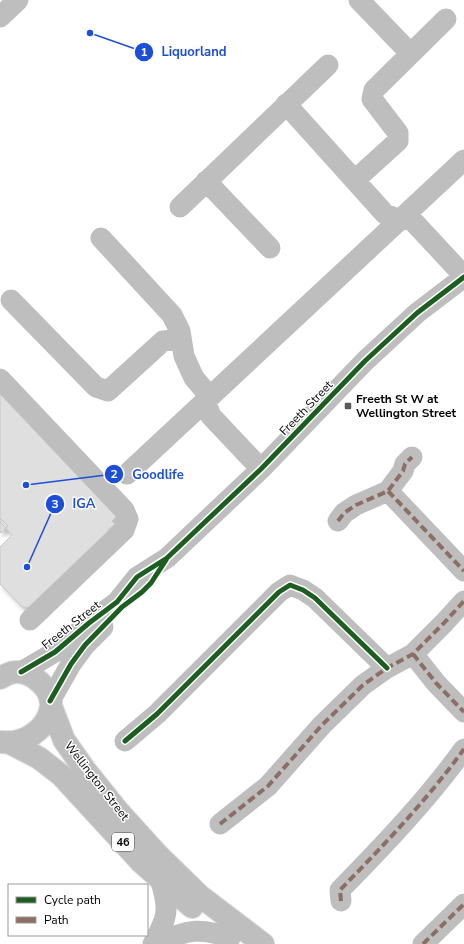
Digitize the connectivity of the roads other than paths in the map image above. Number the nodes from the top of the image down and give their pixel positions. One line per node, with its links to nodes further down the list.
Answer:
1 (18, 0): 3 (street)
2 (359, 0): 5 (street)
3 (0, 17)
4 (446, 19): 5 (street)
5 (411, 54): 9 (street)
6 (328, 64): 7 (street)
7 (286, 104): 9 (street); 10 (street)
8 (464, 160): 12 (street)
9 (355, 180): 12 (street)
10 (206, 181): 11 (street); 14 (street)
11 (180, 207)
12 (400, 220): 15 (street); 19 (street)
13 (101, 238): 17 (street)
14 (270, 248)
15 (464, 277): 21 (street, Freeth Street)
16 (11, 300): 17 (street)
17 (181, 339): 19 (street)
18 (0, 379): 28 (street)
19 (205, 401): 21 (street); 22 (street)
20 (412, 457): 23 (street)
21 (261, 469): 25 (street, Freeth Street)
22 (127, 474)
23 (388, 491): 24 (street); 26 (street)
24 (338, 521)
25 (167, 558): 31 (street, Freeth Street); 32 (street, Freeth Street)
26 (464, 571)
27 (464, 601): 29 (street)
28 (30, 620)
29 (413, 654): 30 (street); 33 (street)
30 (386, 668): 34 (street); 37 (street)
31 (10, 671): 32 (main road, 46)
32 (50, 704): 35 (main road, 46); 44 (main road, Wellington Street / 46)
33 (464, 712)
34 (125, 741)
35 (2, 742): 38 (main road, 46)
36 (464, 749): 39 (street)
37 (220, 824)
38 (162, 882): 41 (main road, 46); 42 (street)
39 (340, 901)
40 (464, 904): 45 (street)
41 (234, 941): 43 (street)
42 (153, 944)
43 (161, 944)
44 (263, 944)
45 (423, 944)

